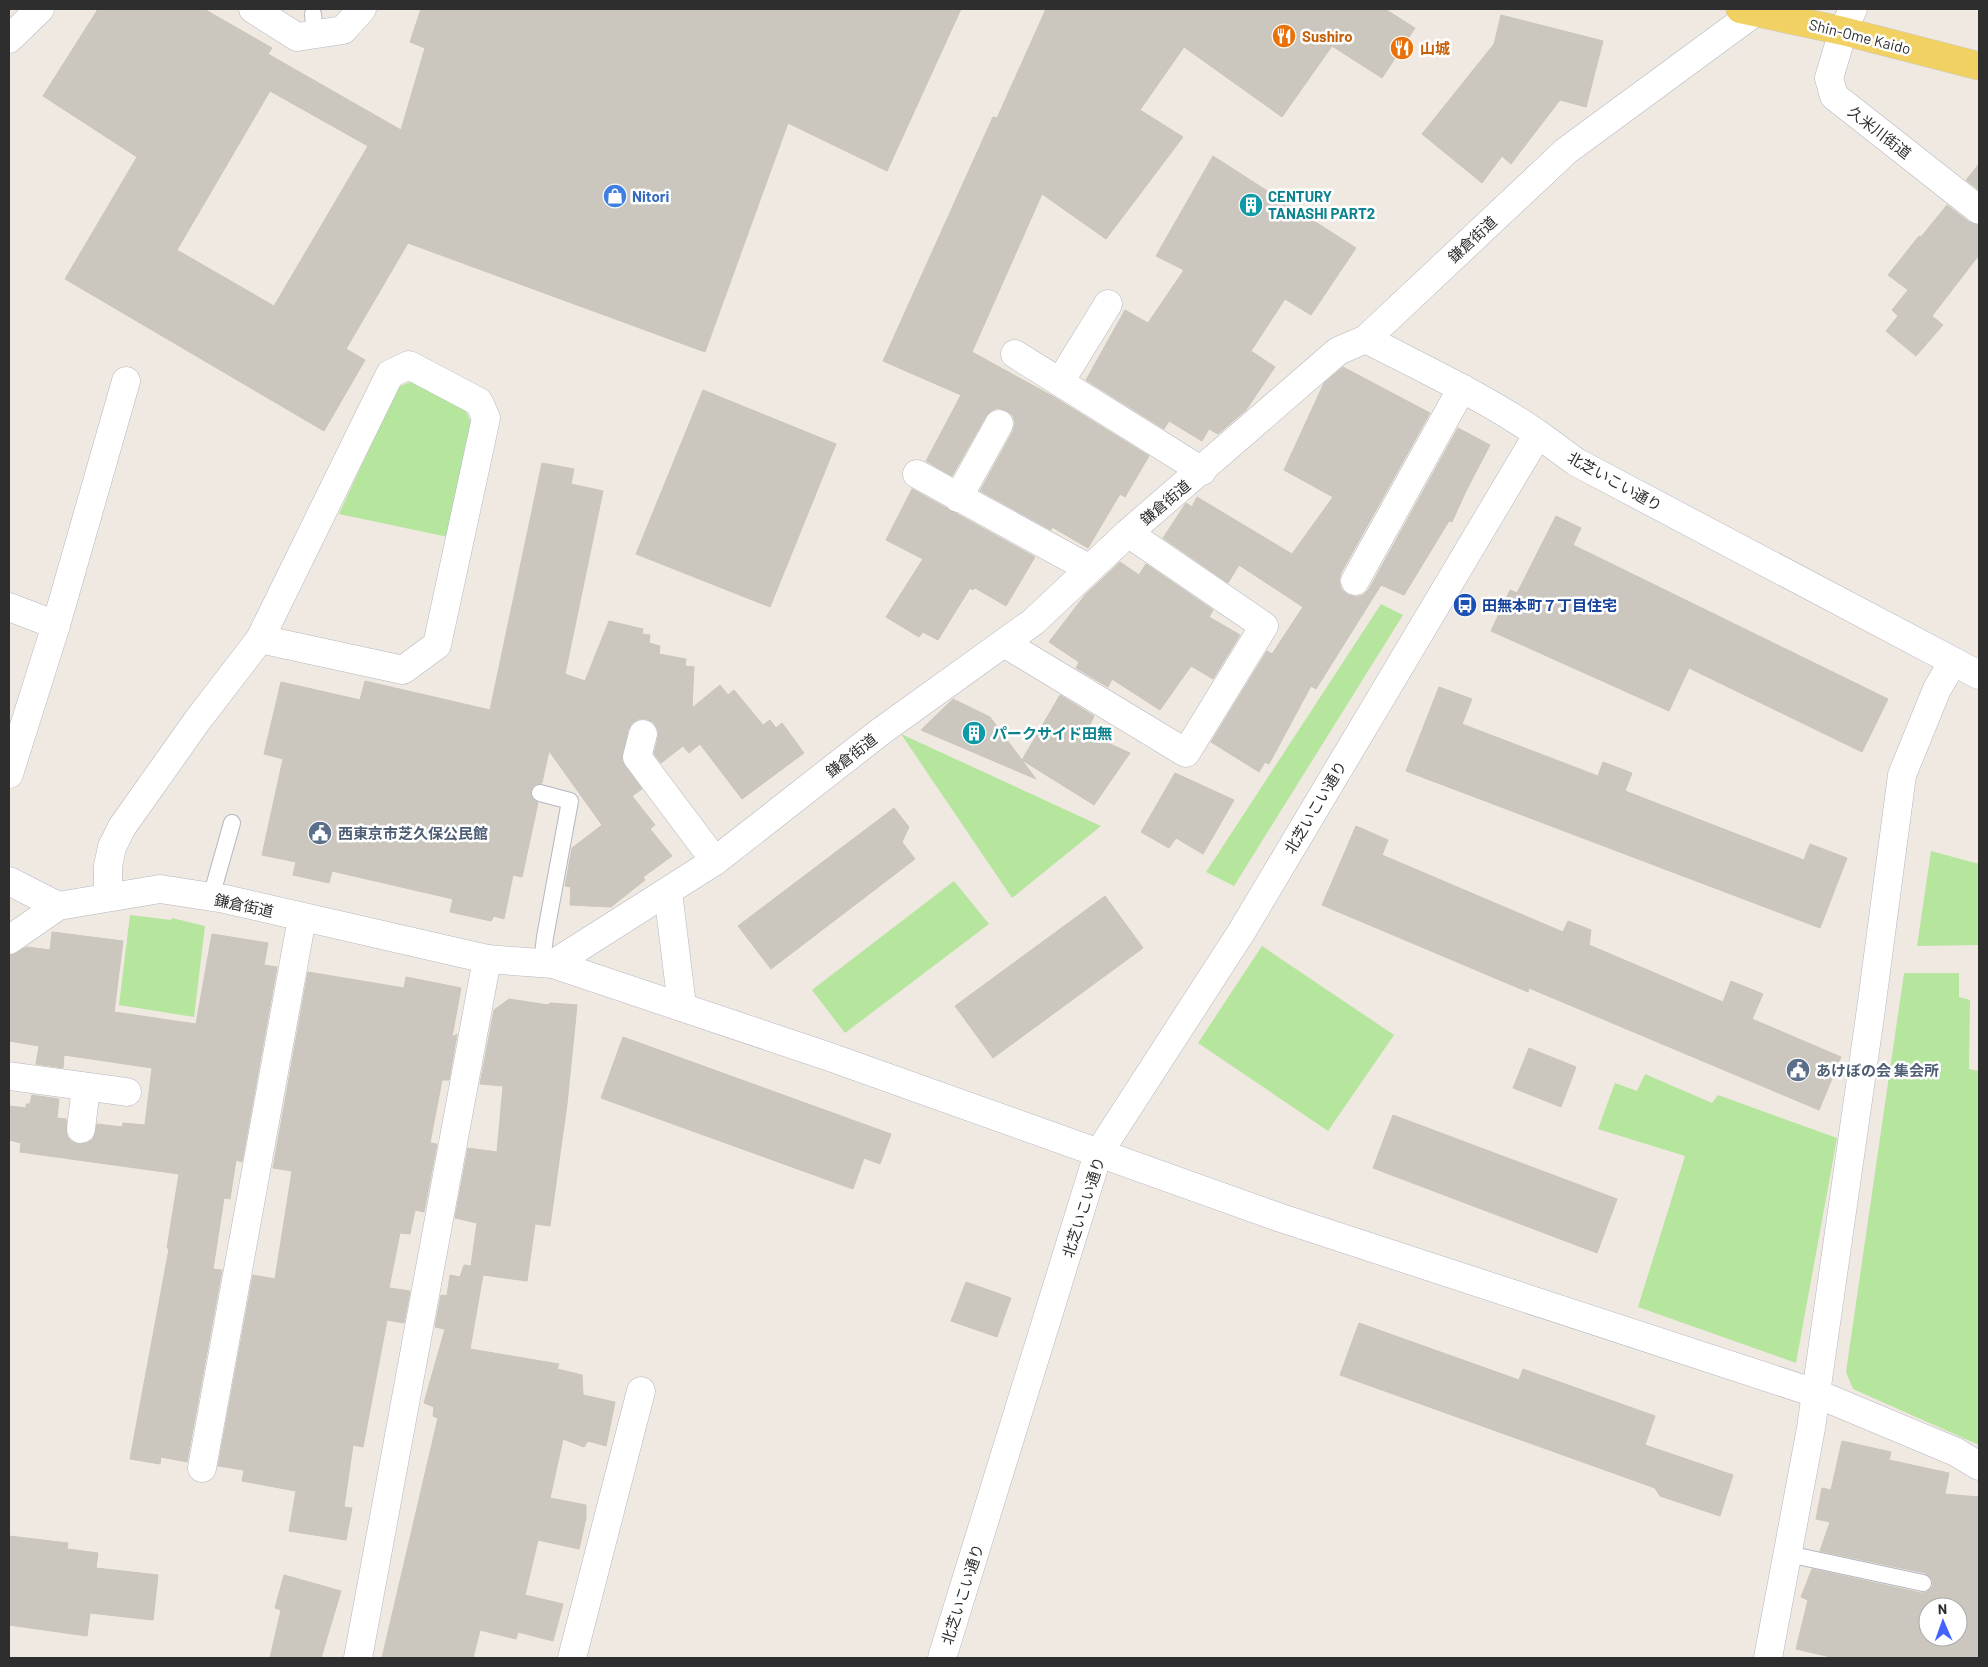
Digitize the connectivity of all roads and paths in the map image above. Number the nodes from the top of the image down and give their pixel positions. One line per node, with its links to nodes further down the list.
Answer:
1 (40, 9): 6 (street)
2 (253, 9): 3 (street)
3 (362, 9)
4 (1748, 10): 5 (main road, Shin-Ome Kaido); 10 (street, 鎌倉街道)
5 (1848, 20): 7 (main road, Shin-Ome Kaido); 8 (street, 久米川街道)
6 (9, 38)
7 (1979, 66)
8 (1979, 210)
9 (1108, 304): 13 (street)
10 (1366, 339): 14 (street); 17 (street, 鎌倉街道)
11 (1016, 354): 13 (street)
12 (126, 381): 24 (street)
13 (1060, 382): 17 (street)
14 (1462, 388): 16 (street); 22 (street)
15 (999, 424): 19 (street)
16 (1538, 434): 27 (street, 北芝いこい通り); 48 (street, 北芝いこい通り)
17 (1202, 471): 20 (street, 鎌倉街道)
18 (917, 474): 19 (street)
19 (958, 498): 21 (street)
20 (1128, 532): 21 (street, 鎌倉街道); 26 (street)
21 (1088, 568): 26 (street, 鎌倉街道)
22 (1355, 581)
23 (9, 608): 24 (street)
24 (56, 625): 30 (street)
25 (260, 639): 25 (street); 36 (street)
26 (1004, 644): 33 (street, 鎌倉街道)
27 (1953, 662): 28 (street, 北芝いこい通り); 50 (street)
28 (1979, 675)
29 (643, 734): 33 (street)
30 (9, 774)
31 (540, 793): 42 (lane)
32 (232, 823): 37 (lane)
33 (715, 861): 35 (street, 鎌倉街道)
34 (9, 881): 38 (street)
35 (668, 892): 42 (street, 鎌倉街道); 43 (street)
36 (108, 897): 37 (street, 鎌倉街道); 38 (street, 鎌倉街道)
37 (211, 897): 39 (street, 鎌倉街道)
38 (58, 906): 40 (street, 鎌倉街道)
39 (302, 918): 41 (street, 鎌倉街道); 52 (street)
40 (9, 940)
41 (487, 958): 42 (street, 鎌倉街道); 55 (street)
42 (548, 963): 43 (street, 鎌倉街道)
43 (682, 1006): 48 (street, 鎌倉街道)
44 (9, 1076): 45 (street)
45 (86, 1086): 46 (street); 47 (street)
46 (127, 1092)
47 (81, 1129)
48 (1098, 1154): 50 (street, 鎌倉街道); 57 (street, 北芝いこい通り)
49 (641, 1391): 56 (street)
50 (1815, 1393): 51 (street, 鎌倉街道); 53 (street)
51 (1979, 1466)
52 (202, 1468)
53 (1788, 1554): 54 (lane); 58 (street)
54 (1923, 1582)
55 (358, 1658)
56 (572, 1658)
57 (942, 1658)
58 (1768, 1658)

